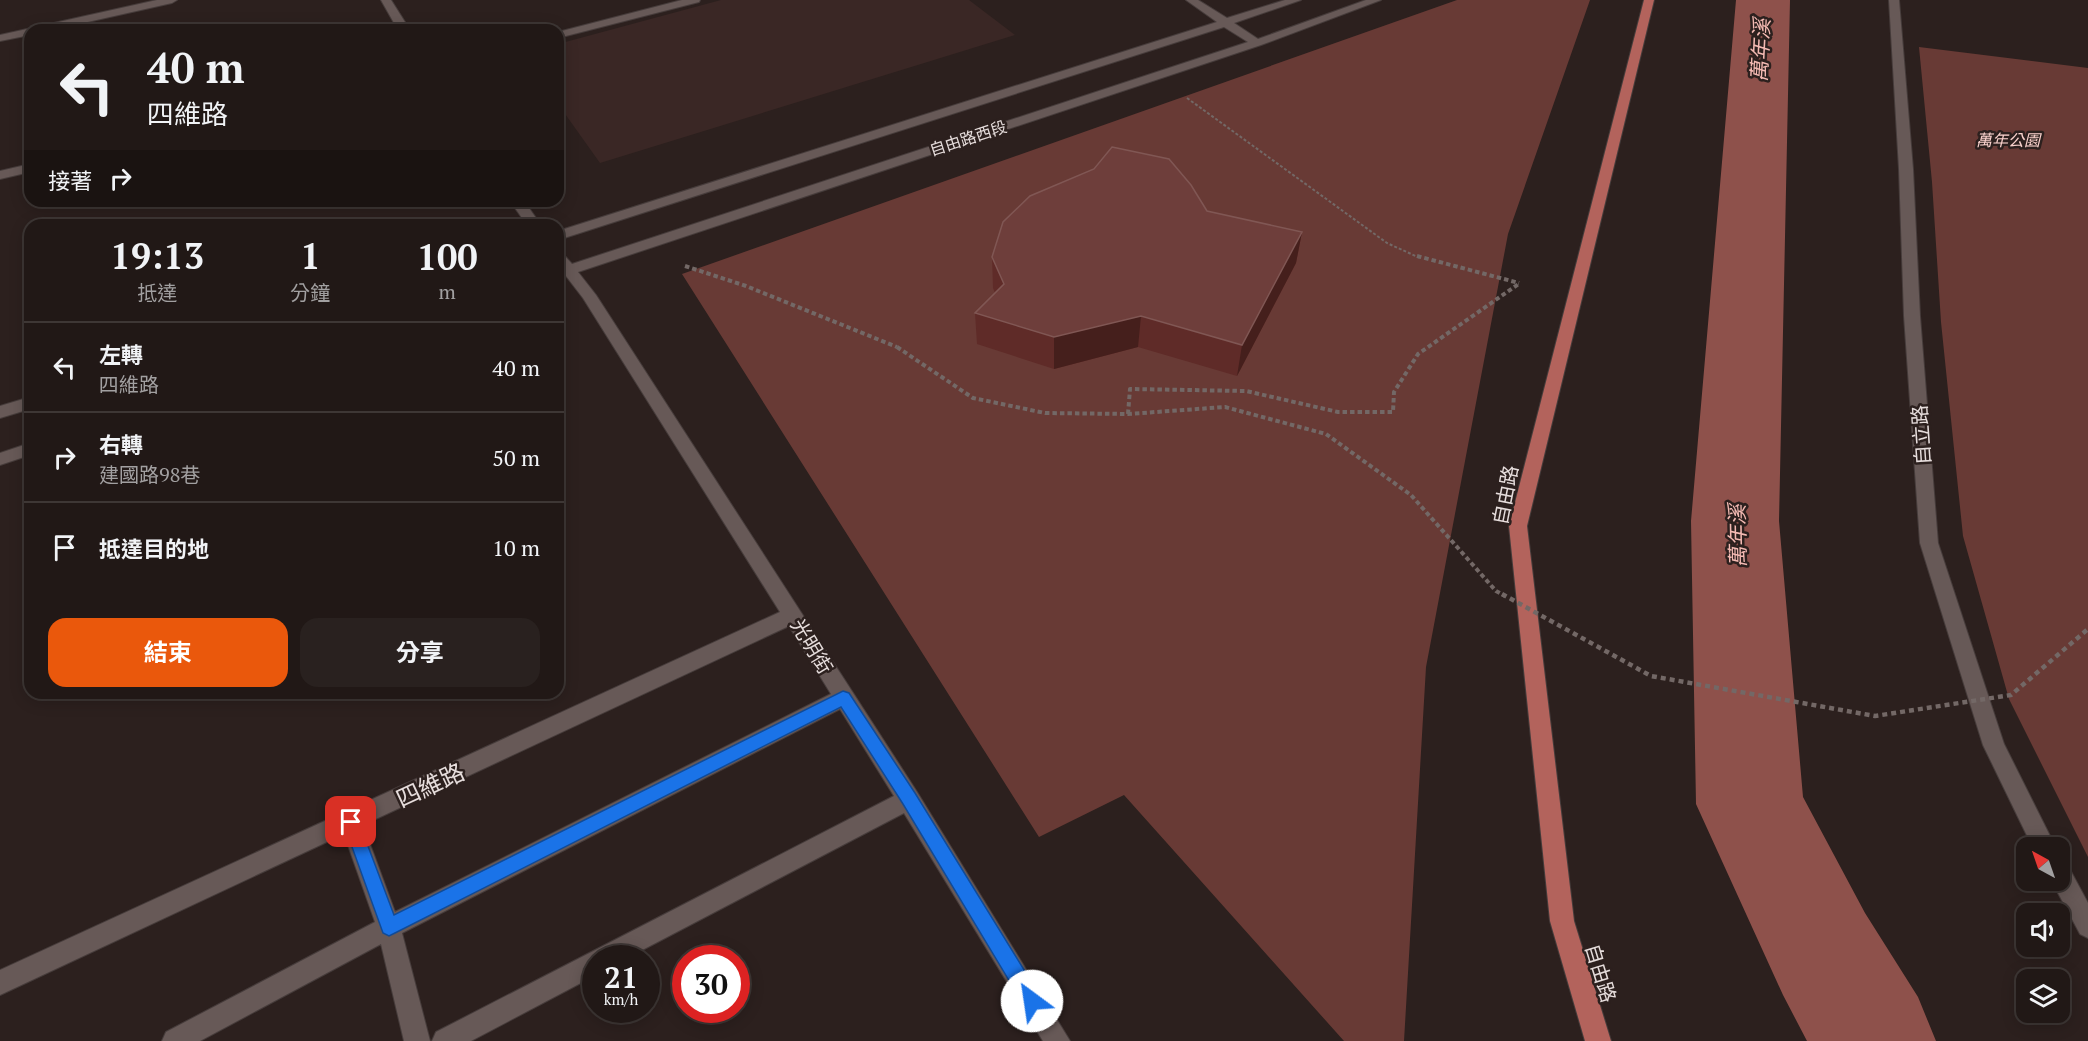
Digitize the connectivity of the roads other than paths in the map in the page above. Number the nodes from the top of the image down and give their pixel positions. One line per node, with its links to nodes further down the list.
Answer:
1 (172, 0): 10 (street)
2 (386, 0): 11 (street)
3 (695, 0): 13 (street)
4 (1191, 0): 9 (street)
5 (1296, 0): 9 (street, 自由路西段)
6 (1376, 0): 15 (street, 自由路西段)
7 (1649, 0): 40 (main road, 自由路)
8 (1894, 0): 29 (street, 自立路)
9 (1227, 23): 15 (street); 18 (street, 自由路西段)
10 (64, 24)
11 (400, 24)
12 (24, 33): 14 (street)
13 (564, 33)
14 (0, 38)
15 (1257, 43): 19 (street, 自由路西段)
16 (24, 169): 17 (street)
17 (0, 175)
18 (564, 234)
19 (564, 266)
20 (564, 269): 25 (street, 光明街)
21 (24, 405): 22 (street)
22 (0, 412)
23 (24, 451): 24 (street)
24 (0, 459)
25 (793, 615): 26 (street, 光明街); 28 (street, 四維路)
26 (843, 698): 27 (street, 光明街); 32 (street)
27 (909, 799): 33 (street); 39 (street, 光明街)
28 (351, 822): 32 (street); 35 (street, 四維路)
29 (2040, 837)
30 (2069, 891): 31 (street)
31 (2088, 926)
32 (389, 927): 36 (street); 37 (street)
33 (628, 945)
34 (582, 969): 38 (street)
35 (0, 983)
36 (175, 1041)
37 (417, 1041)
38 (445, 1041)
39 (1057, 1041)
40 (1598, 1041)

